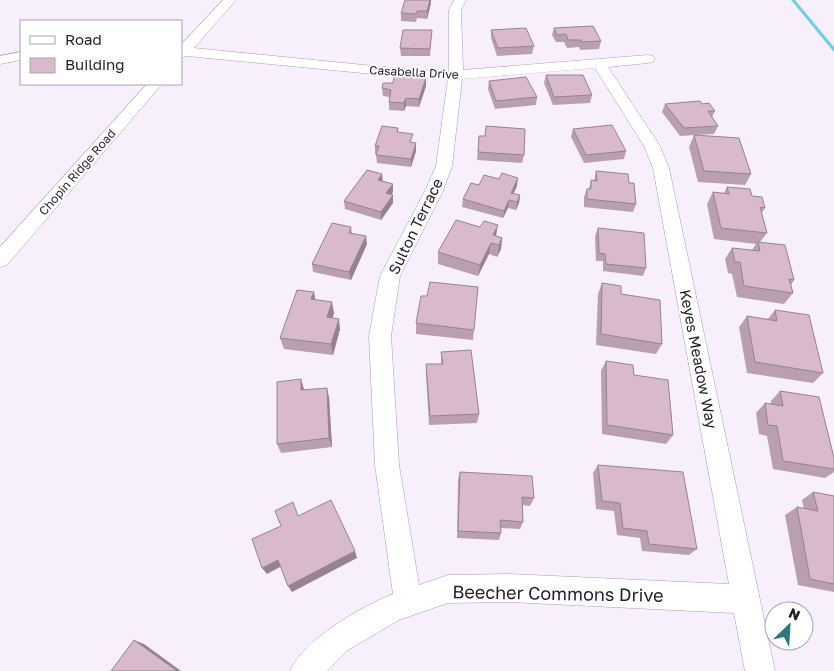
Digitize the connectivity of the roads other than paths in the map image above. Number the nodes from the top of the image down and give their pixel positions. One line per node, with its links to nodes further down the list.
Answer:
1 (230, 0): 3 (street)
2 (460, 0): 8 (street, Sulton Terrace)
3 (182, 52): 8 (street, Casabella Drive)
4 (20, 56): 6 (street)
5 (648, 59): 7 (street, Casabella Drive)
6 (0, 60)
7 (599, 62): 8 (street, Casabella Drive); 11 (street, Keyes Meadow Way)
8 (456, 75): 12 (street, Sulton Terrace)
9 (154, 85): 10 (street, Chopin Ridge Road)
10 (0, 260)
11 (746, 599): 12 (street, Beecher Commons Drive); 14 (street, Keyes Meadow Way)
12 (408, 603): 13 (street, Beecher Commons Drive)
13 (305, 671)
14 (760, 671)

